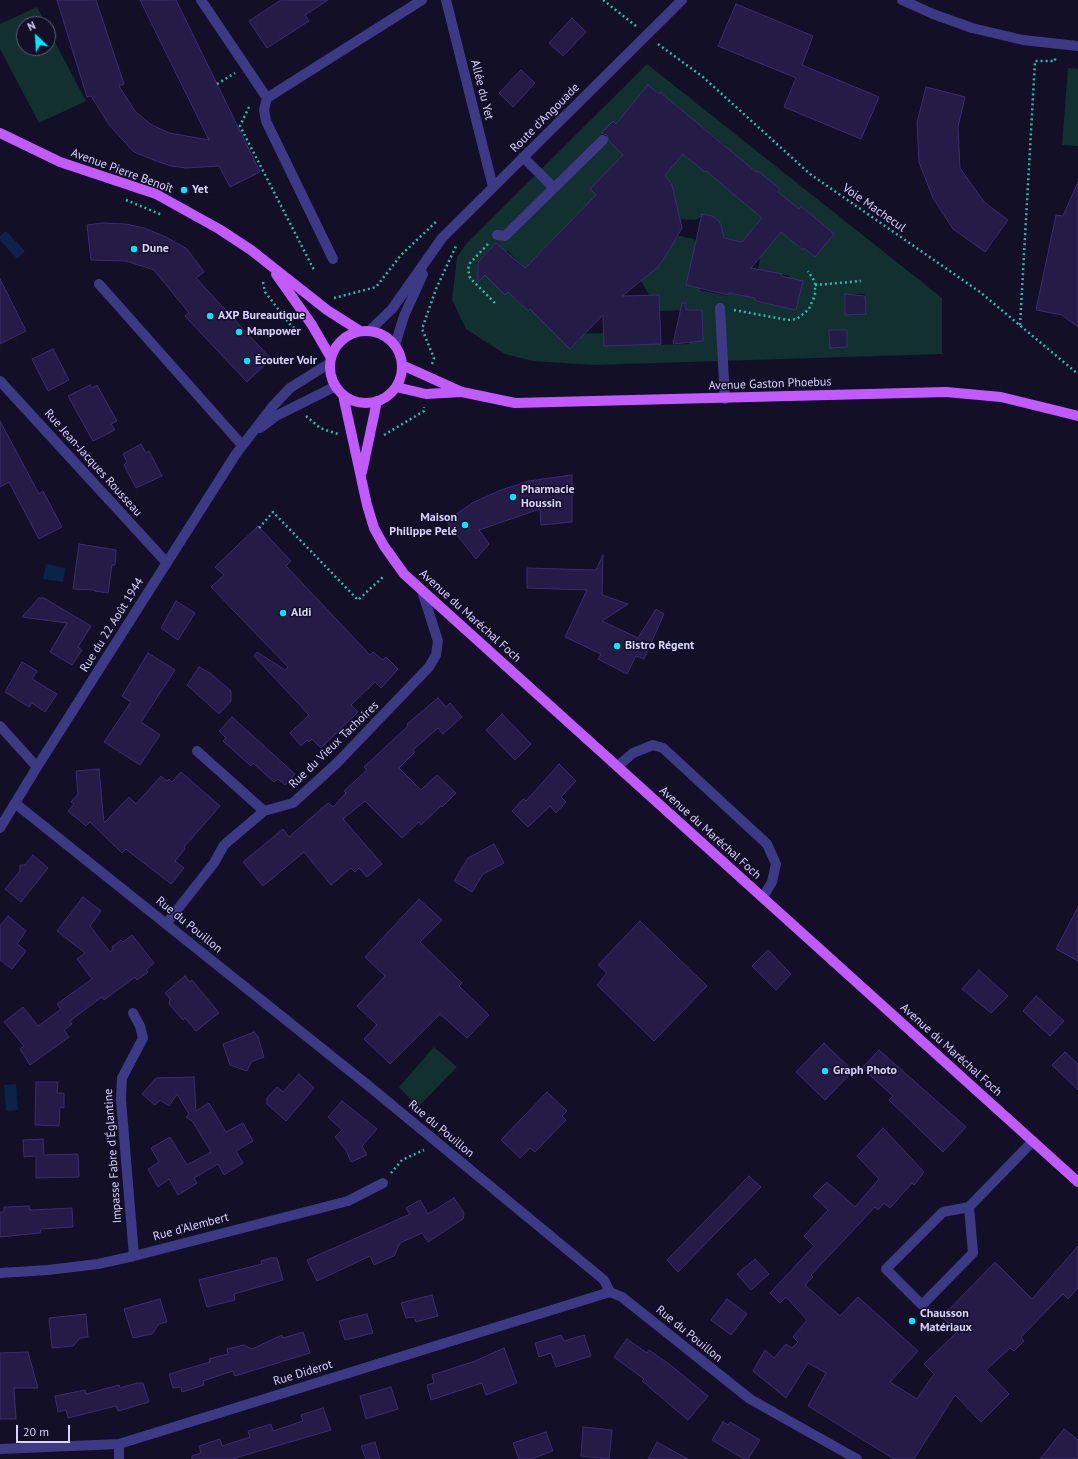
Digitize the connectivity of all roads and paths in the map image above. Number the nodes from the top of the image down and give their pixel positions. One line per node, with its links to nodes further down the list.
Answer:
1 (201, 0): 13 (street)
2 (422, 0): 13 (street)
3 (446, 0): 18 (street, Allée du Yet)
4 (603, 0): 7 (path)
5 (682, 0): 17 (street, Route d'Angouade)
6 (902, 0): 9 (street)
7 (641, 30)
8 (655, 41): 38 (path, Voie Machecul)
9 (1055, 44): 10 (street); 38 (path)
10 (1078, 46)
11 (237, 72): 12 (path)
12 (217, 84)
13 (267, 98): 26 (street)
14 (250, 106): 28 (path)
15 (0, 133): 27 (main road, Avenue Pierre Benoît)
16 (603, 140): 19 (street)
17 (523, 157): 18 (street, Route d'Angouade); 19 (street)
18 (493, 187): 25 (street, Route d'Angouade)
19 (554, 188): 23 (street)
20 (121, 198): 21 (path)
21 (168, 218)
22 (440, 218): 34 (path)
23 (497, 235): 35 (path)
24 (458, 243): 43 (path)
25 (430, 257): 39 (street, Route d'Angouade); 40 (street, Route d'Angouade)
26 (333, 259)
27 (270, 266): 39 (main road, Avenue Pierre Benoît); 41 (main road, Avenue Pierre Benoît)
28 (314, 270)
29 (808, 270): 33 (path)
30 (263, 278): 37 (path)
31 (861, 281): 33 (path)
32 (99, 284): 58 (street)
33 (815, 285): 36 (path)
34 (331, 298)
35 (496, 304)
36 (720, 308): 50 (street)
37 (300, 326)
38 (1020, 326): 44 (path, Voie Machecul)
39 (364, 331): 40 (main road); 41 (main road)
40 (395, 345): 42 (main road)
41 (331, 360): 46 (main road); 56 (street, Rue du 22 Août 1944)
42 (402, 365): 47 (main road); 48 (main road, Avenue Gaston Phoebus)
43 (432, 366)
44 (1078, 374)
45 (0, 380): 61 (street, Rue Jean-Jacques Rousseau)
46 (336, 386): 49 (main road); 56 (street, Rue du 22 Août 1944)
47 (396, 387): 48 (main road, Avenue Gaston Phoebus); 51 (main road)
48 (462, 392): 50 (main road, Avenue Gaston Phoebus)
49 (344, 395): 51 (main road); 59 (main road, Avenue du Maréchal Foch)
50 (725, 399): 54 (main road, Avenue Gaston Phoebus)
51 (377, 401): 59 (main road, Avenue du Maréchal Foch)
52 (425, 403): 57 (path)
53 (303, 413): 55 (path)
54 (1078, 416)
55 (340, 435)
56 (249, 437): 58 (street, Rue du 22 Août 1944)
57 (378, 438)
58 (242, 445): 61 (street, Rue du 22 Août 1944)
59 (361, 478): 63 (main road, Avenue du Maréchal Foch)
60 (259, 528): 62 (path)
61 (166, 562): 67 (street, Rue du 22 Août 1944)
62 (384, 576)
63 (422, 591): 66 (main road, Avenue du Maréchal Foch); 69 (street, Rue du Vieux Tachoires)
64 (0, 726): 67 (street)
65 (197, 751): 69 (street)
66 (618, 766): 71 (main road, Avenue du Maréchal Foch); 71 (street)
67 (37, 767): 68 (street, Rue du 22 Août 1944)
68 (16, 804): 70 (street, Rue du 22 Août 1944); 72 (street, Rue du Pouillon)
69 (264, 811): 72 (street, Rue du Vieux Tachoires)
70 (0, 828)
71 (763, 897): 74 (main road, Avenue du Maréchal Foch)
72 (166, 924): 75 (street, Rue du Pouillon)
73 (133, 1014): 79 (street, Impasse Fabre d'Églantine)
74 (1032, 1141): 76 (main road, Avenue du Maréchal Foch); 78 (street)
75 (437, 1144): 77 (path); 81 (street, Rue du Pouillon)
76 (1078, 1182)
77 (383, 1183): 79 (street, Rue d'Alembert)
78 (969, 1207): 78 (street)
79 (134, 1256): 80 (street, Rue d'Alembert)
80 (0, 1273)
81 (610, 1292): 82 (street, Rue Diderot); 85 (street, Rue du Pouillon)
82 (118, 1444): 83 (street, Rue Diderot); 84 (street)
83 (0, 1449)
84 (119, 1459)
85 (857, 1459)

